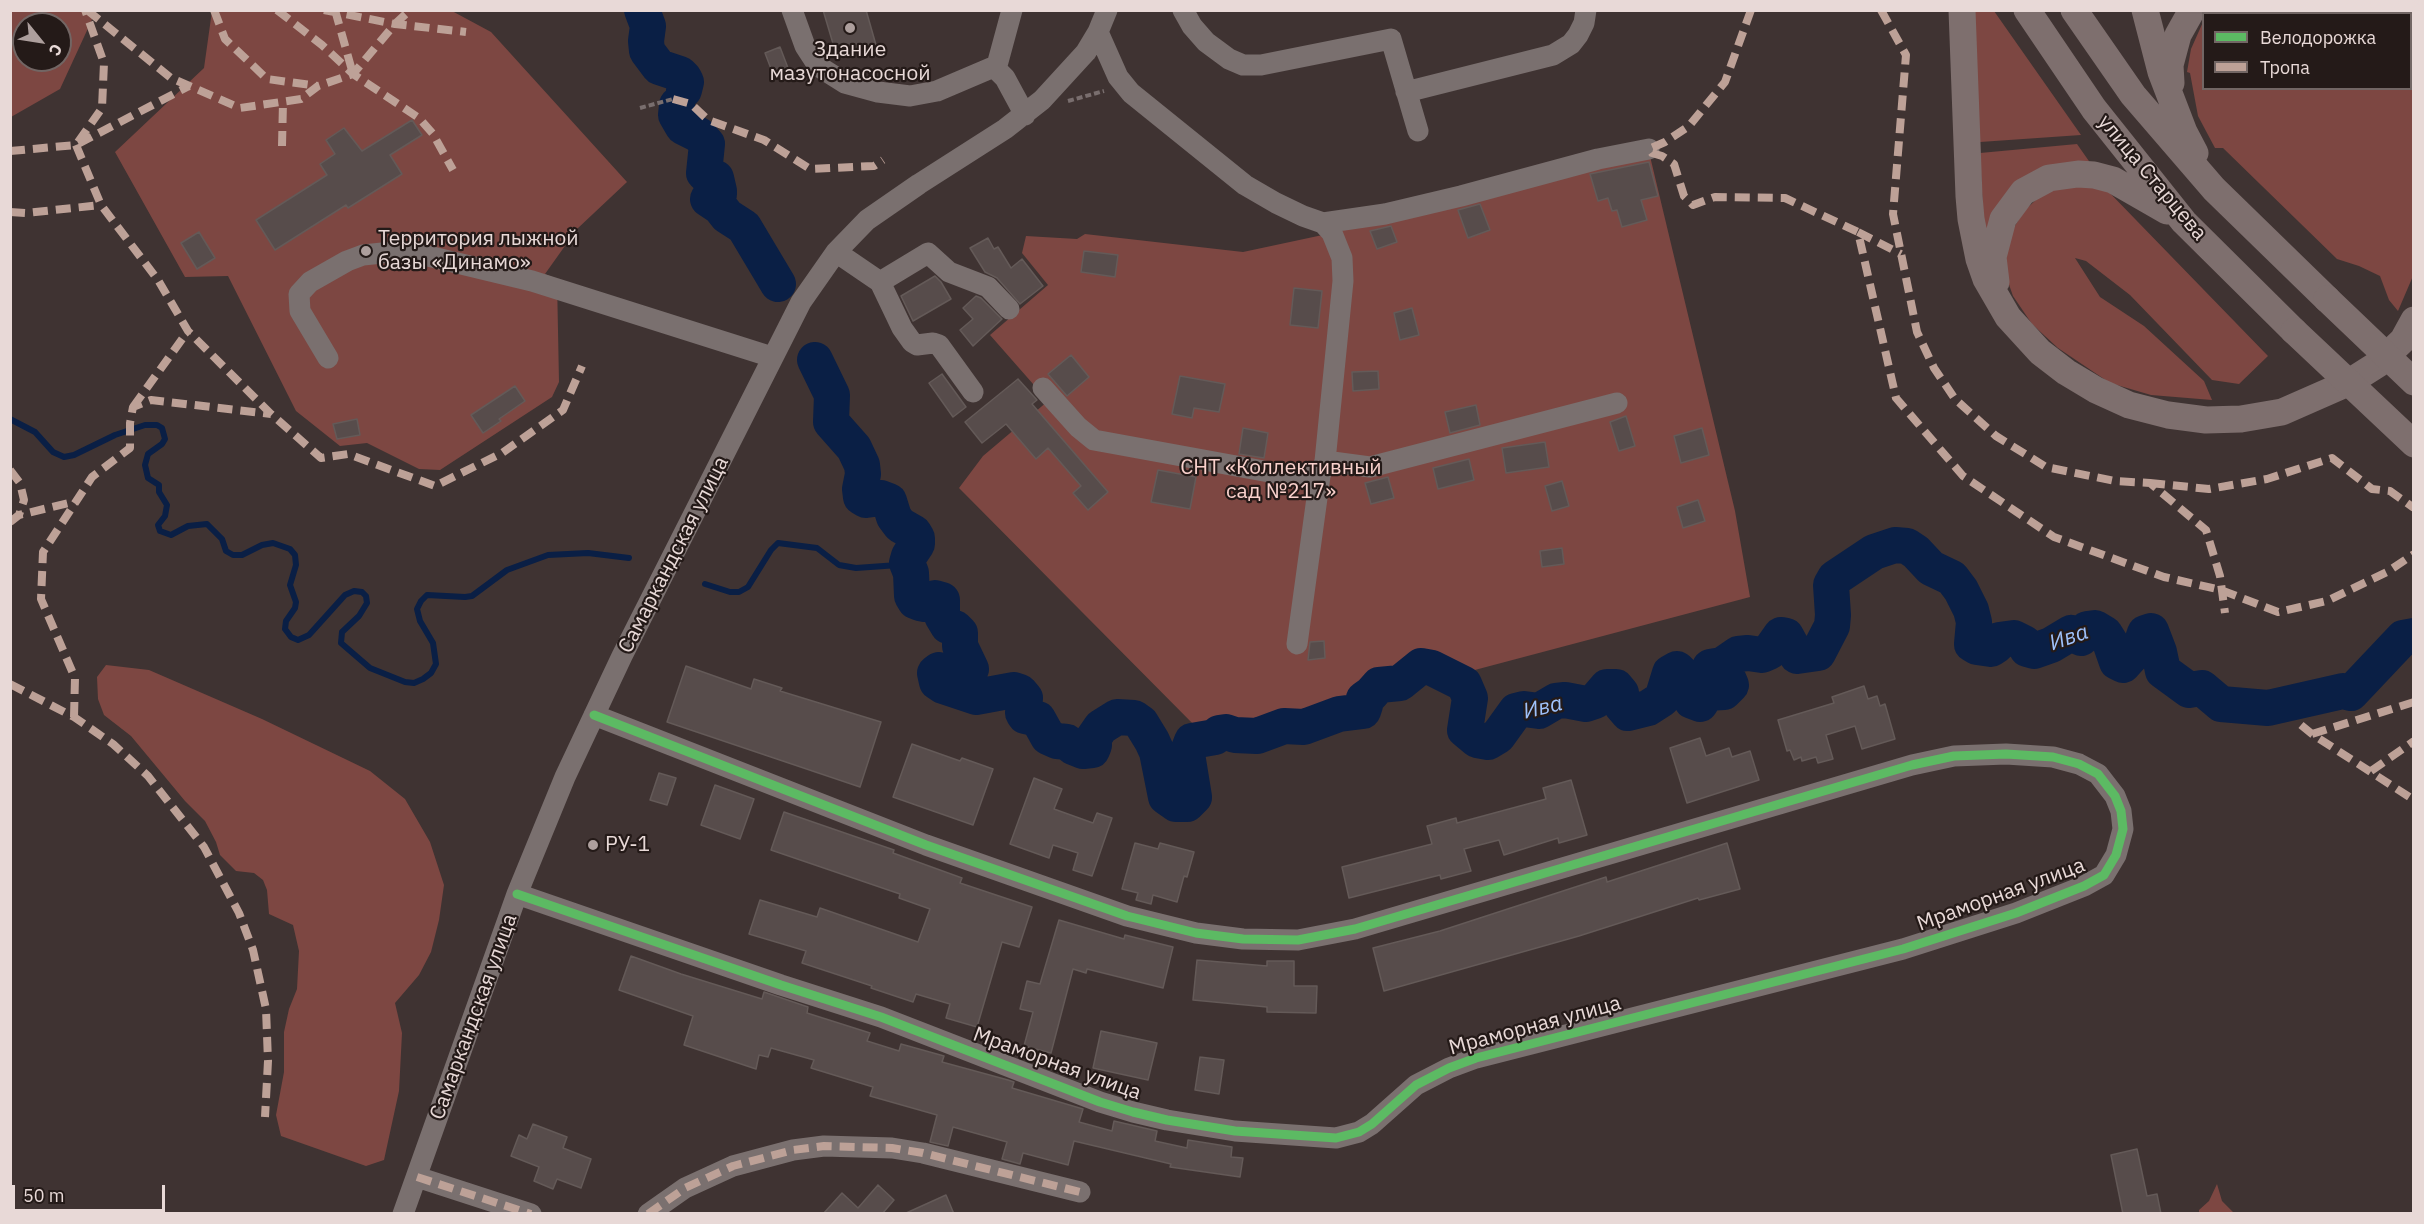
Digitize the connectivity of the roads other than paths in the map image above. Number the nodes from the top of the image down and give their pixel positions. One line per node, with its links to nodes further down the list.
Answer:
1 (792, 10): 12 (street)
2 (1012, 10): 12 (street)
3 (1107, 10): 11 (street, Самаркандская улица)
4 (1183, 10): 13 (street)
5 (1586, 10): 13 (street)
6 (1962, 10): 24 (main road)
7 (2027, 10): 19 (main road, улица Старцева)
8 (2074, 10): 18 (main road, улица Старцева)
9 (2145, 10): 14 (main road)
10 (2192, 10): 14 (main road)
11 (1098, 32): 15 (street, Самаркандская улица); 20 (street)
12 (996, 69): 15 (street)
13 (1406, 92): 16 (street)
14 (2173, 102): 18 (main road)
15 (1025, 114): 21 (street, Самаркандская улица)
16 (1418, 130)
17 (1649, 149): 20 (street)
18 (2214, 189): 28 (main road, улица Старцева, bridge)
19 (2184, 222): 24 (main road); 32 (main road, улица Старцева, bridge)
20 (1323, 223): 33 (street)
21 (836, 252): 22 (street); 26 (street, Самаркандская улица)
22 (880, 282): 23 (street); 30 (street)
23 (1009, 309)
24 (2008, 317): 25 (main road)
25 (2414, 320)
26 (772, 357): 27 (street); 35 (street, Самаркандская улица)
27 (328, 358)
28 (2414, 382)
29 (1043, 388): 33 (street)
30 (973, 392)
31 (1617, 403): 33 (street)
32 (2414, 444)
33 (1322, 468): 34 (street)
34 (1297, 644)
35 (594, 715): 36 (street, Самаркандская улица); 36 (street, Мраморная улица)
36 (517, 894): 37 (street, Самаркандская улица)
37 (417, 1177): 39 (street, Самаркандская улица); 40 (street)
38 (1080, 1192): 41 (street)
39 (403, 1214)
40 (531, 1214)
41 (648, 1214)

